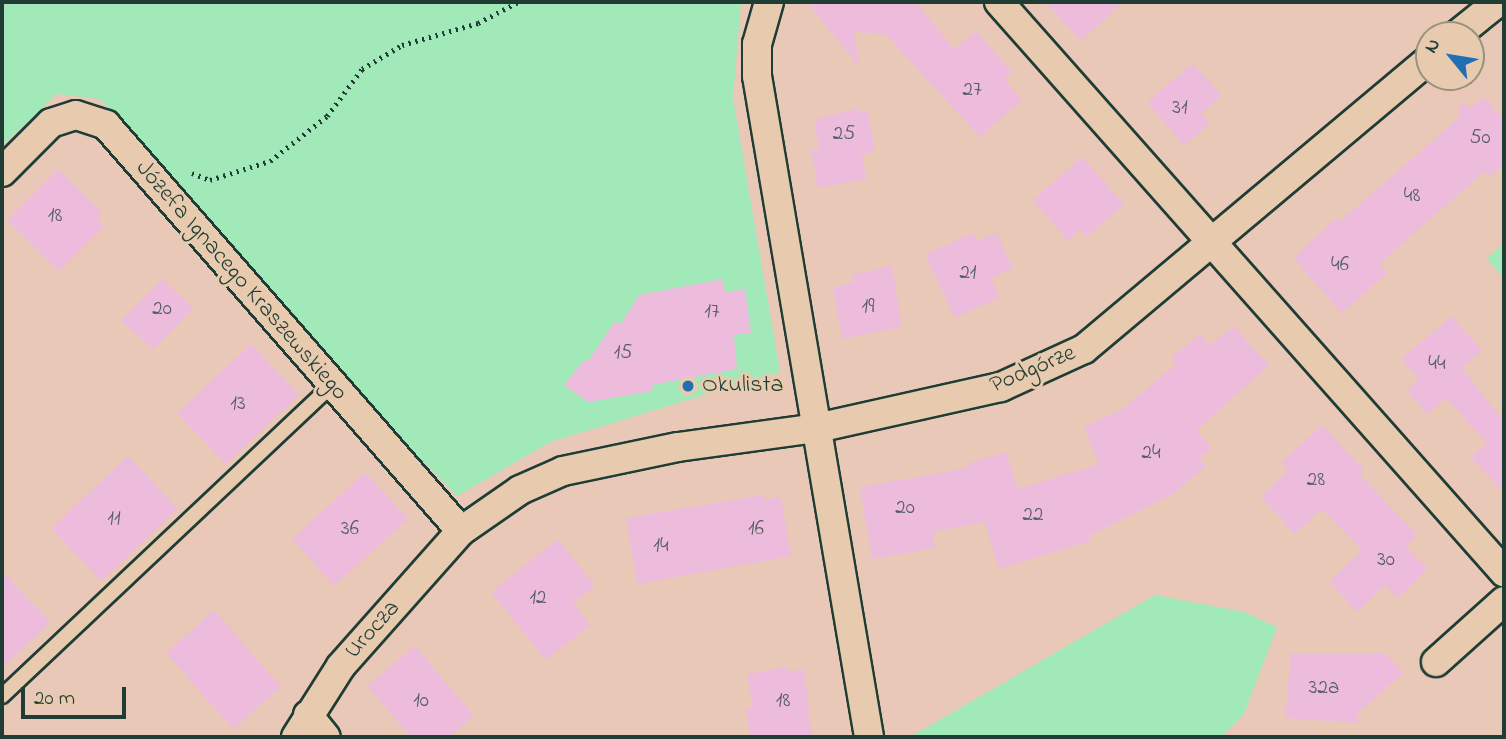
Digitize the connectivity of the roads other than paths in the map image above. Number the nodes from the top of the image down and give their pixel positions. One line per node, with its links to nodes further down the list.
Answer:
1 (769, 2): 9 (street)
2 (999, 2): 7 (street)
3 (1498, 2): 4 (street)
4 (1474, 21)
5 (1415, 71): 7 (street, Podgórze)
6 (2, 172): 8 (street, Józefa Ignacego Kraszewskiego)
7 (1215, 241): 9 (street, Podgórze); 11 (street)
8 (331, 387): 10 (street, Józefa Ignacego Kraszewskiego); 14 (lane)
9 (817, 428): 10 (street, Podgórze); 17 (street)
10 (461, 531): 15 (street, Urocza)
11 (1504, 572)
12 (1504, 601): 13 (street)
13 (1436, 662)
14 (2, 696)
15 (302, 726): 16 (street)
16 (326, 737)
17 (869, 737)

